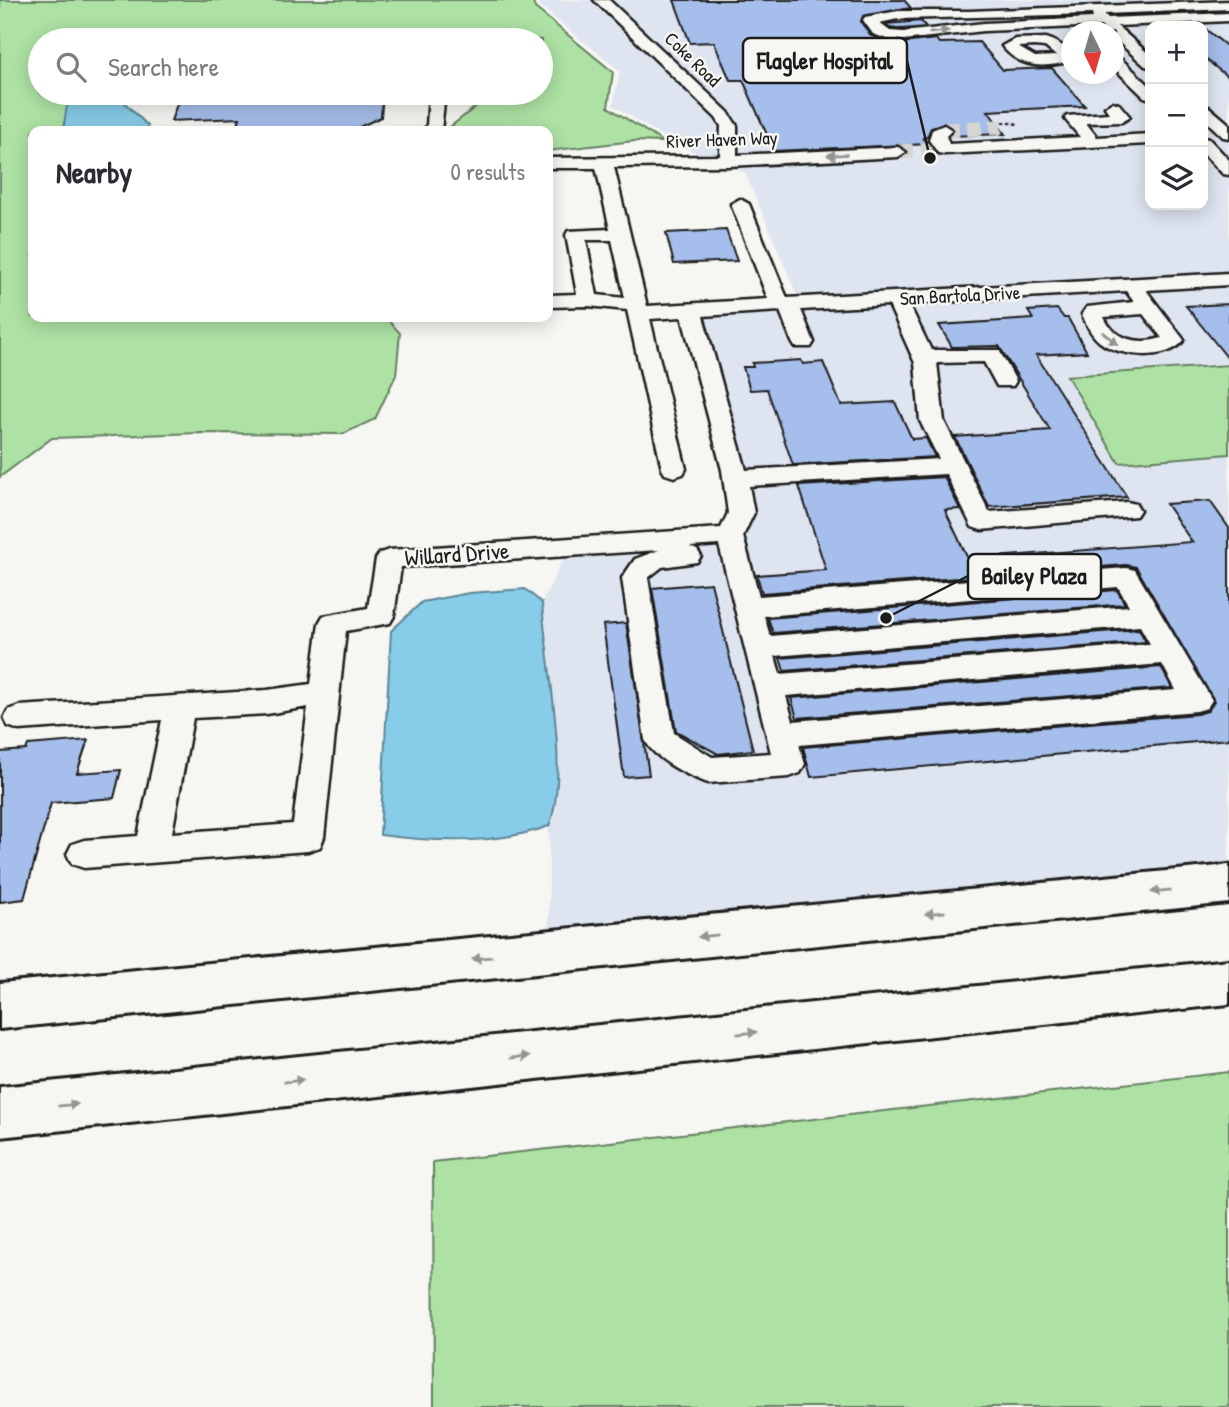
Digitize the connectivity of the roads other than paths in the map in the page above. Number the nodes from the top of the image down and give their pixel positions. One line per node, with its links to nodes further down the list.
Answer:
1 (601, 0): 35 (street, Coke Road)
2 (935, 0): 8 (street)
3 (1049, 0): 7 (street)
4 (1081, 0): 6 (street)
5 (1229, 5): 6 (street)
6 (1093, 11): 7 (street); 11 (street)
7 (1062, 12): 8 (street); 10 (street)
8 (982, 15): 15 (street); 15 (street, one-way to 15)
9 (1229, 17): 12 (street)
10 (1072, 21)
11 (1104, 21)
12 (1203, 21)
13 (1124, 22): 14 (street)
14 (1145, 22)
15 (993, 27): 16 (street); 18 (street)
16 (1061, 27)
17 (1124, 39): 19 (street)
18 (1015, 43)
19 (1145, 58)
20 (1124, 69): 21 (street)
21 (1145, 89)
22 (436, 105): 25 (street)
23 (1113, 107): 31 (street)
24 (1208, 115): 28 (street)
25 (435, 126)
26 (1020, 128): 32 (street)
27 (944, 130): 32 (street)
28 (1229, 134): 29 (street)
29 (1208, 136)
30 (1145, 139): 31 (street)
31 (1093, 142): 32 (street)
32 (1044, 144)
33 (1207, 147): 38 (street)
34 (898, 152): 35 (street, River Haven Way, one-way to 35)
35 (728, 160): 37 (street, River Haven Way)
36 (553, 163): 37 (street, River Haven Way)
37 (604, 163): 40 (street)
38 (1229, 170)
39 (740, 204): 45 (street)
40 (620, 234): 43 (street); 46 (street)
41 (1229, 279): 42 (street, San Bartola Drive)
42 (896, 298): 45 (street, San Bartola Drive); 49 (street)
43 (588, 300): 44 (street, San Bartola Drive); 46 (street, San Bartola Drive)
44 (553, 301)
45 (784, 305): 47 (street, San Bartola Drive); 48 (street)
46 (639, 309): 47 (street, San Bartola Drive); 52 (street)
47 (691, 310): 53 (street)
48 (803, 342)
49 (923, 357): 50 (street); 51 (street)
50 (1005, 381)
51 (952, 466): 53 (street); 54 (street)
52 (674, 470)
53 (735, 479): 55 (street)
54 (1128, 510)
55 (732, 545): 56 (street); 61 (street, Willard Drive); 64 (street)
56 (748, 607): 57 (street); 58 (street)
57 (1148, 615): 58 (street); 59 (street)
58 (759, 647): 60 (street)
59 (1170, 653): 60 (street); 64 (street)
60 (769, 687): 64 (street)
61 (324, 694): 62 (street); 65 (street)
62 (180, 708): 63 (street); 65 (street)
63 (19, 718)
64 (782, 734)
65 (152, 849): 66 (street)
66 (84, 854)
67 (1229, 884): 69 (main road, one-way to 69)
68 (1229, 982): 70 (main road, one-way to 68)
69 (0, 1006)
70 (0, 1112)

